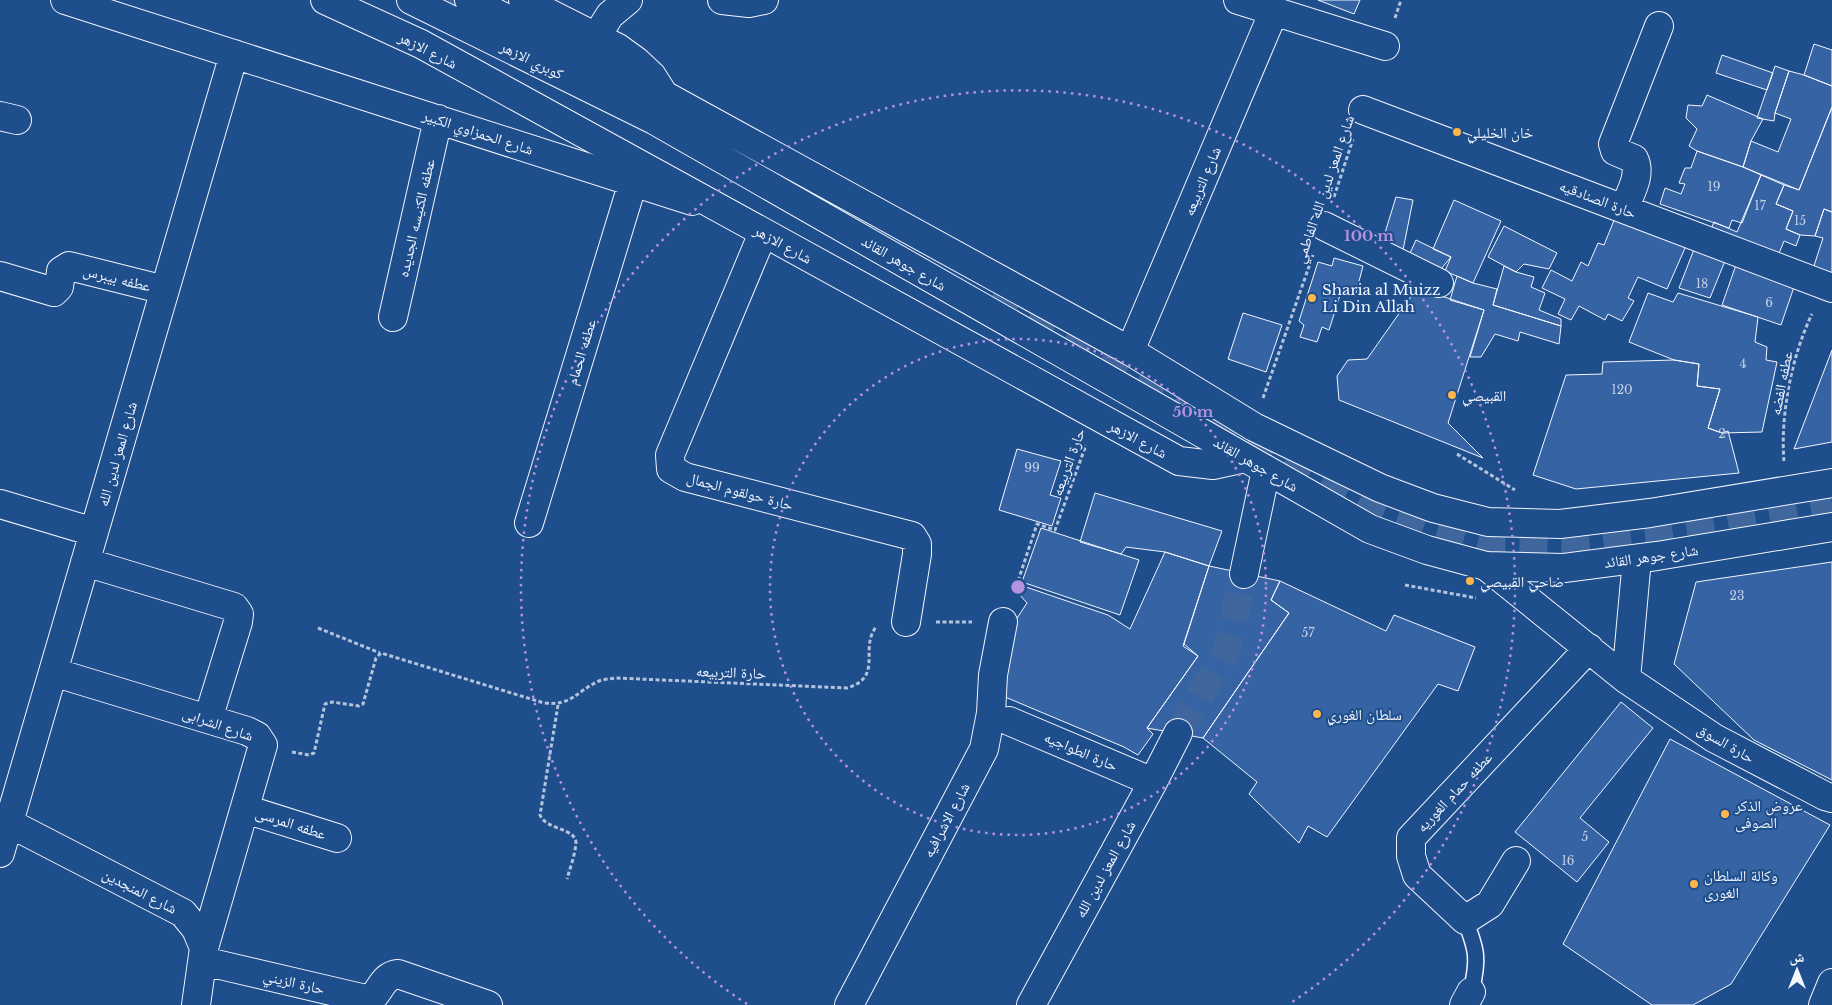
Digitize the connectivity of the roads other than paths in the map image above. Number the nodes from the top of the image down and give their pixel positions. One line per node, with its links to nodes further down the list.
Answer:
1 (65, 0): 14 (street, شارع الحمزاوي الكبير)
2 (325, 0): 21 (street, شارع الازهر)
3 (411, 0): 18 (street, كوبري الازهر)
4 (469, 0): 15 (street, كوبري الازهر)
5 (523, 0): 12 (street)
6 (628, 0): 12 (street)
7 (722, 0): 8 (street)
8 (764, 0)
9 (1238, 0): 10 (street)
10 (1274, 11): 13 (street); 29 (street, شارع التربيعه)
11 (1659, 26): 20 (street)
12 (596, 37): 15 (street)
13 (1385, 46)
14 (234, 54): 17 (street, شارع الحمزاوي الكبير); 27 (street, شارع المعز لدين الله)
15 (664, 94): 29 (street, شارع جوهر القائد)
16 (1363, 110): 20 (street, حارة الصنادقيه)
17 (438, 119): 19 (street, شارع الحمزاوي الكبير); 28 (street, عطفه الكنيسه الجديده)
18 (654, 120): 30 (street, شارع جوهر القائد)
19 (633, 182): 21 (street, شارع الحمزاوي الكبير); 33 (street, عطفه الحمام)
20 (1624, 209): 26 (street, حارة الصنادقيه)
21 (721, 210): 23 (street, شارع الازهر)
22 (1324, 226): 25 (street)
23 (763, 233): 30 (street, شارع الازهر); 40 (street, حارة حولقوم الجمال)
24 (0, 276): 27 (street, عطفه بيبرس)
25 (1439, 283)
26 (1829, 287)
27 (165, 290): 35 (street, شارع المعز لدين الله)
28 (393, 317)
29 (1130, 351): 31 (street, شارع جوهر القائد)
30 (1256, 464): 38 (street, شارع جوهر القائد); 39 (street)
31 (1832, 483)
32 (0, 504): 35 (street)
33 (529, 523)
34 (1832, 527): 36 (street, شارع جوهر القائد)
35 (94, 532): 37 (street, شارع المعز لدين الله)
36 (1637, 559): 38 (street, شارع جوهر القائد); 44 (street)
37 (85, 562): 43 (street, شارع المعز لدين الله); 45 (street)
38 (1486, 566): 42 (street, حارة السوق)
39 (1244, 574)
40 (906, 622)
41 (1002, 622): 61 (street, شارع الاشرافيه)
42 (1589, 648): 44 (street, حارة السوق); 55 (street, عطفه حمام الغوريه)
43 (53, 672): 45 (street, شارع الشرابى); 51 (street, شارع المعز لدين الله)
44 (1626, 679): 49 (street, حارة السوق)
45 (208, 719): 50 (street, شارع الشرابى)
46 (1009, 721): 48 (street, حارة الطواجيه)
47 (1178, 733): 48 (street, شارع المعز لدين الله)
48 (1153, 782): 62 (street, شارع المعز لدين الله)
49 (1832, 798)
50 (245, 809): 52 (street, عطفه المرسى); 56 (street, شارع الشرابى)
51 (4, 822): 53 (street, شارع المعز لدين الله); 56 (street, شارع المنجدين)
52 (337, 838)
53 (0, 853)
54 (1516, 861): 55 (street)
55 (1465, 920): 58 (lane, عطفه حمام الغوريه)
56 (203, 954): 59 (street, حارة الزيني); 60 (street)
57 (1832, 983): 63 (street)
58 (1468, 998)
59 (472, 1002)
60 (196, 1005)
61 (849, 1005)
62 (1031, 1005)
63 (1823, 1005)

